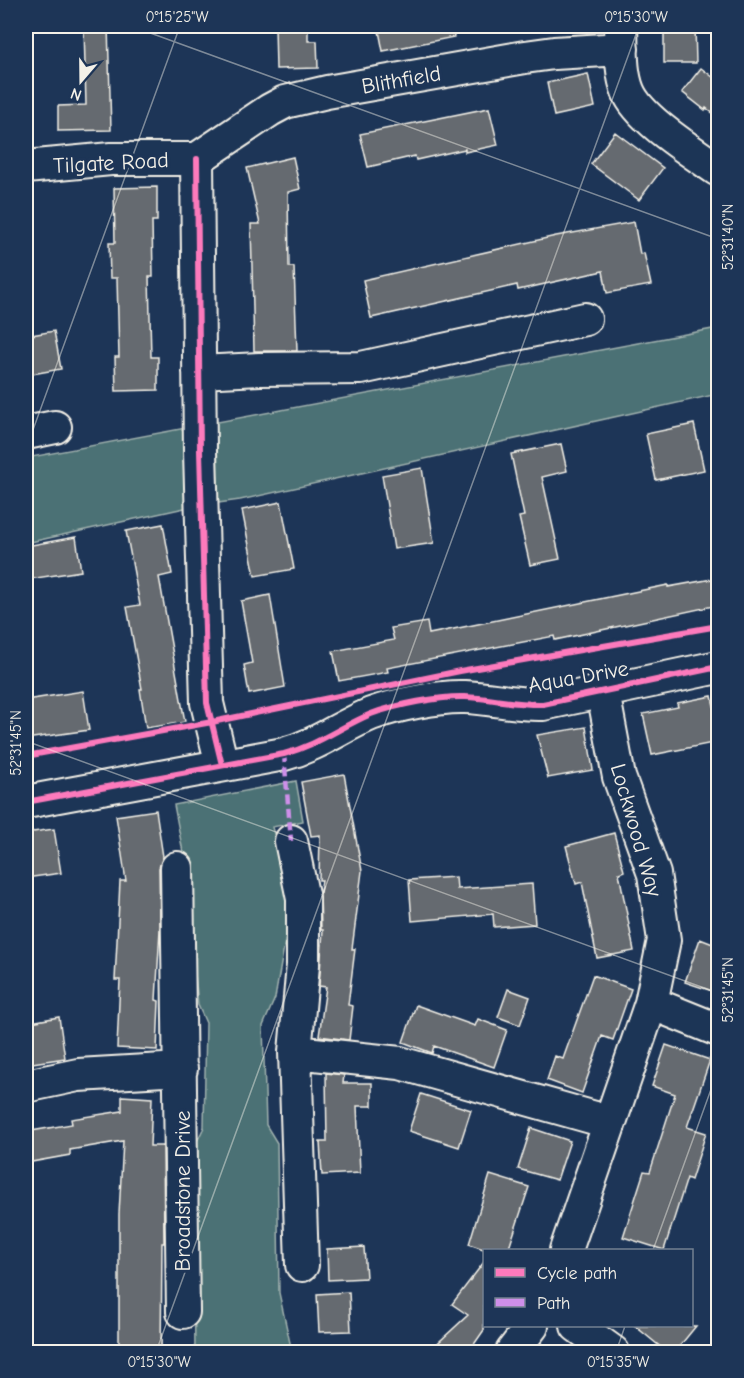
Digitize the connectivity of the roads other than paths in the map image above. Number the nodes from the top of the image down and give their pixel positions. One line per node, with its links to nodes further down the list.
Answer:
1 (622, 37): 2 (street, Blithfield); 4 (street)
2 (197, 159): 3 (street, Tilgate Road); 6 (street)
3 (26, 167)
4 (718, 170)
5 (585, 319): 6 (street)
6 (199, 372): 9 (street)
7 (718, 666): 8 (street, Aqua Drive)
8 (603, 692): 9 (street, Aqua Drive); 13 (street, Lockwood Way)
9 (222, 765): 10 (street, Aqua Drive)
10 (26, 802)
11 (291, 841): 15 (street)
12 (177, 868): 16 (street, Broadstone Drive)
13 (651, 1003): 14 (street); 18 (street, Lockwood Way)
14 (718, 1030)
15 (294, 1052): 18 (street); 20 (street)
16 (181, 1069): 17 (street); 21 (street, Broadstone Drive)
17 (26, 1086)
18 (609, 1122): 19 (street, Lockwood Way)
19 (567, 1249)
20 (302, 1265)
21 (183, 1312)
22 (531, 1327): 24 (street)
23 (578, 1327): 25 (street)
24 (512, 1353)
25 (614, 1353)

